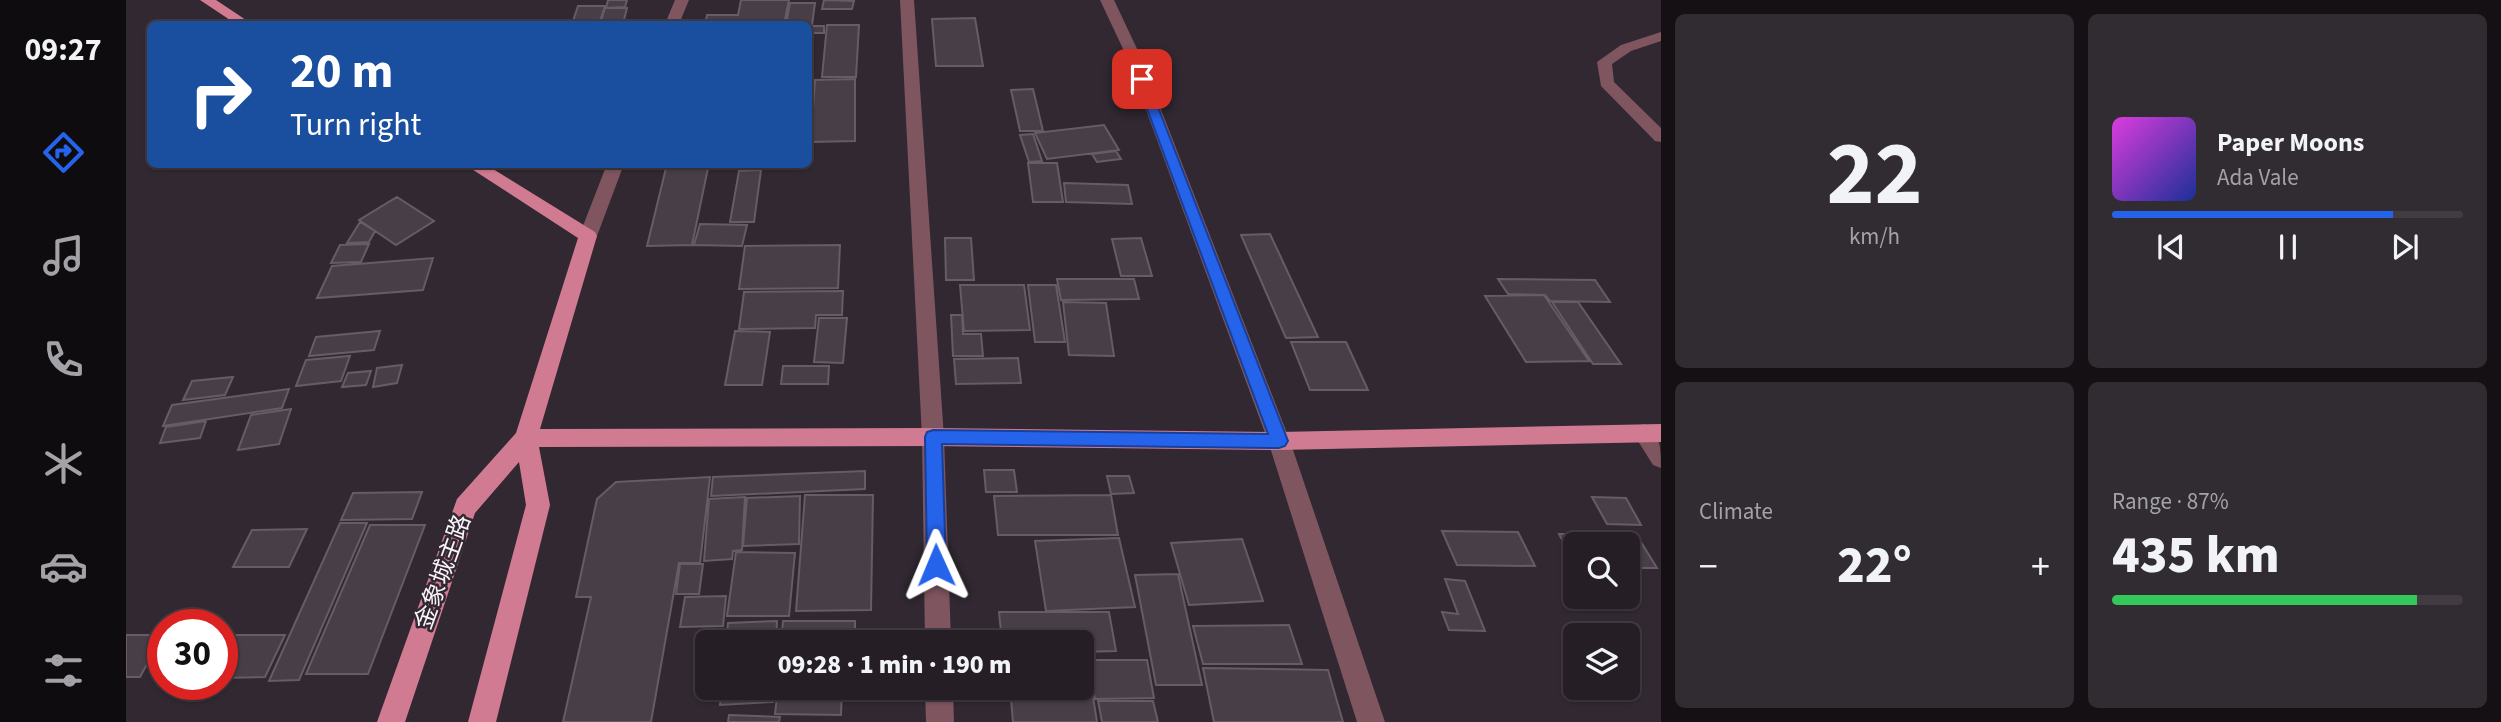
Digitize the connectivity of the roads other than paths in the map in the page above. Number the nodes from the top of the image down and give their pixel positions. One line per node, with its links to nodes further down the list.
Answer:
1 (207, 0): 5 (main road)
2 (682, 0): 6 (street)
3 (906, 0): 13 (street)
4 (1107, 0): 15 (street)
5 (240, 21)
6 (673, 21)
7 (1661, 36): 8 (street)
8 (1661, 137)
9 (478, 168): 11 (main road)
10 (615, 168): 11 (street)
11 (588, 236): 14 (main road)
12 (1652, 433): 15 (main road); 16 (street)
13 (933, 437): 14 (main road); 15 (main road); 17 (street)
14 (526, 438): 19 (main road, 金象城主路); 20 (main road)
15 (1279, 441): 22 (street)
16 (1661, 458)
17 (938, 630)
18 (939, 700): 21 (street)
19 (391, 722)
20 (482, 722)
21 (940, 722)
22 (1371, 722)

